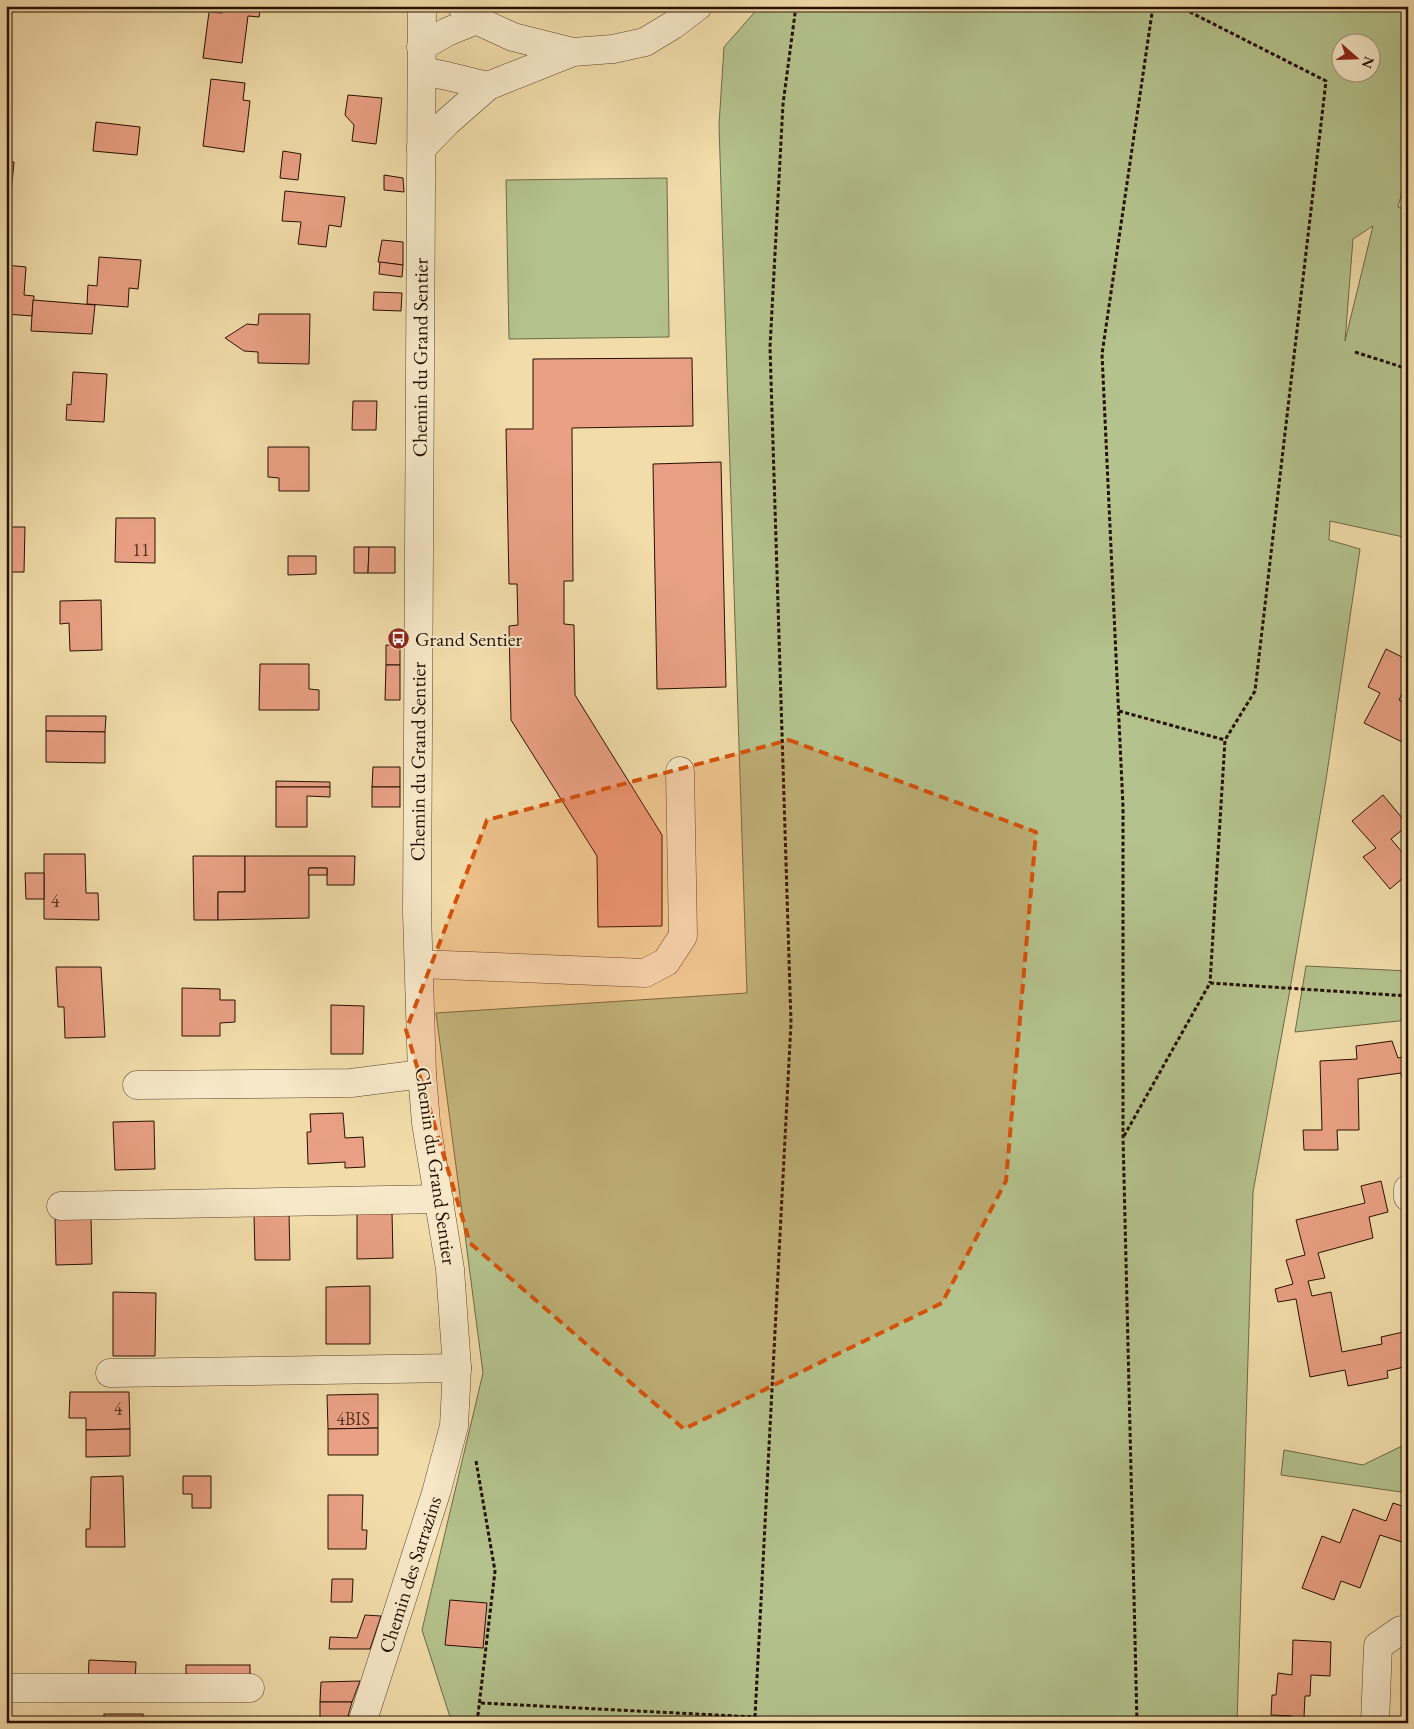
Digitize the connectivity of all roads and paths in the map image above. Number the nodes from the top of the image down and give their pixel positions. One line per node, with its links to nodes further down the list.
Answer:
1 (422, 6): 8 (street, Chemin du Grand Sentier)
2 (698, 6): 7 (street)
3 (796, 6): 33 (path)
4 (1153, 6): 13 (path)
5 (1178, 6): 14 (path)
6 (469, 13): 7 (street); 8 (street)
7 (573, 52): 9 (street)
8 (421, 59): 9 (street); 10 (street, Chemin du Grand Sentier)
9 (488, 86): 10 (street)
10 (421, 149): 16 (street, Chemin du Grand Sentier)
11 (1355, 352): 12 (path)
12 (1408, 369)
13 (1119, 711): 14 (path); 21 (path)
14 (1225, 740): 17 (path)
15 (680, 772): 16 (street)
16 (419, 964): 19 (street, Chemin du Grand Sentier)
17 (1210, 983): 18 (path); 21 (path)
18 (1408, 996)
19 (422, 1074): 20 (street); 24 (street, Chemin du Grand Sentier)
20 (137, 1085)
21 (1123, 1136): 37 (path)
22 (1408, 1190): 23 (street)
23 (1408, 1197)
24 (439, 1199): 25 (street); 26 (street, Chemin du Grand Sentier)
25 (61, 1206)
26 (458, 1368): 27 (street); 28 (street, Chemin du Grand Sentier)
27 (110, 1373)
28 (454, 1426): 32 (path); 34 (street, Chemin des Sarrazins)
29 (1408, 1630): 38 (street)
30 (6, 1688): 31 (street)
31 (250, 1688)
32 (481, 1702): 33 (path); 35 (path)
33 (755, 1717): 36 (path)
34 (362, 1723)
35 (478, 1723)
36 (763, 1723)
37 (1137, 1723)
38 (1375, 1723)

